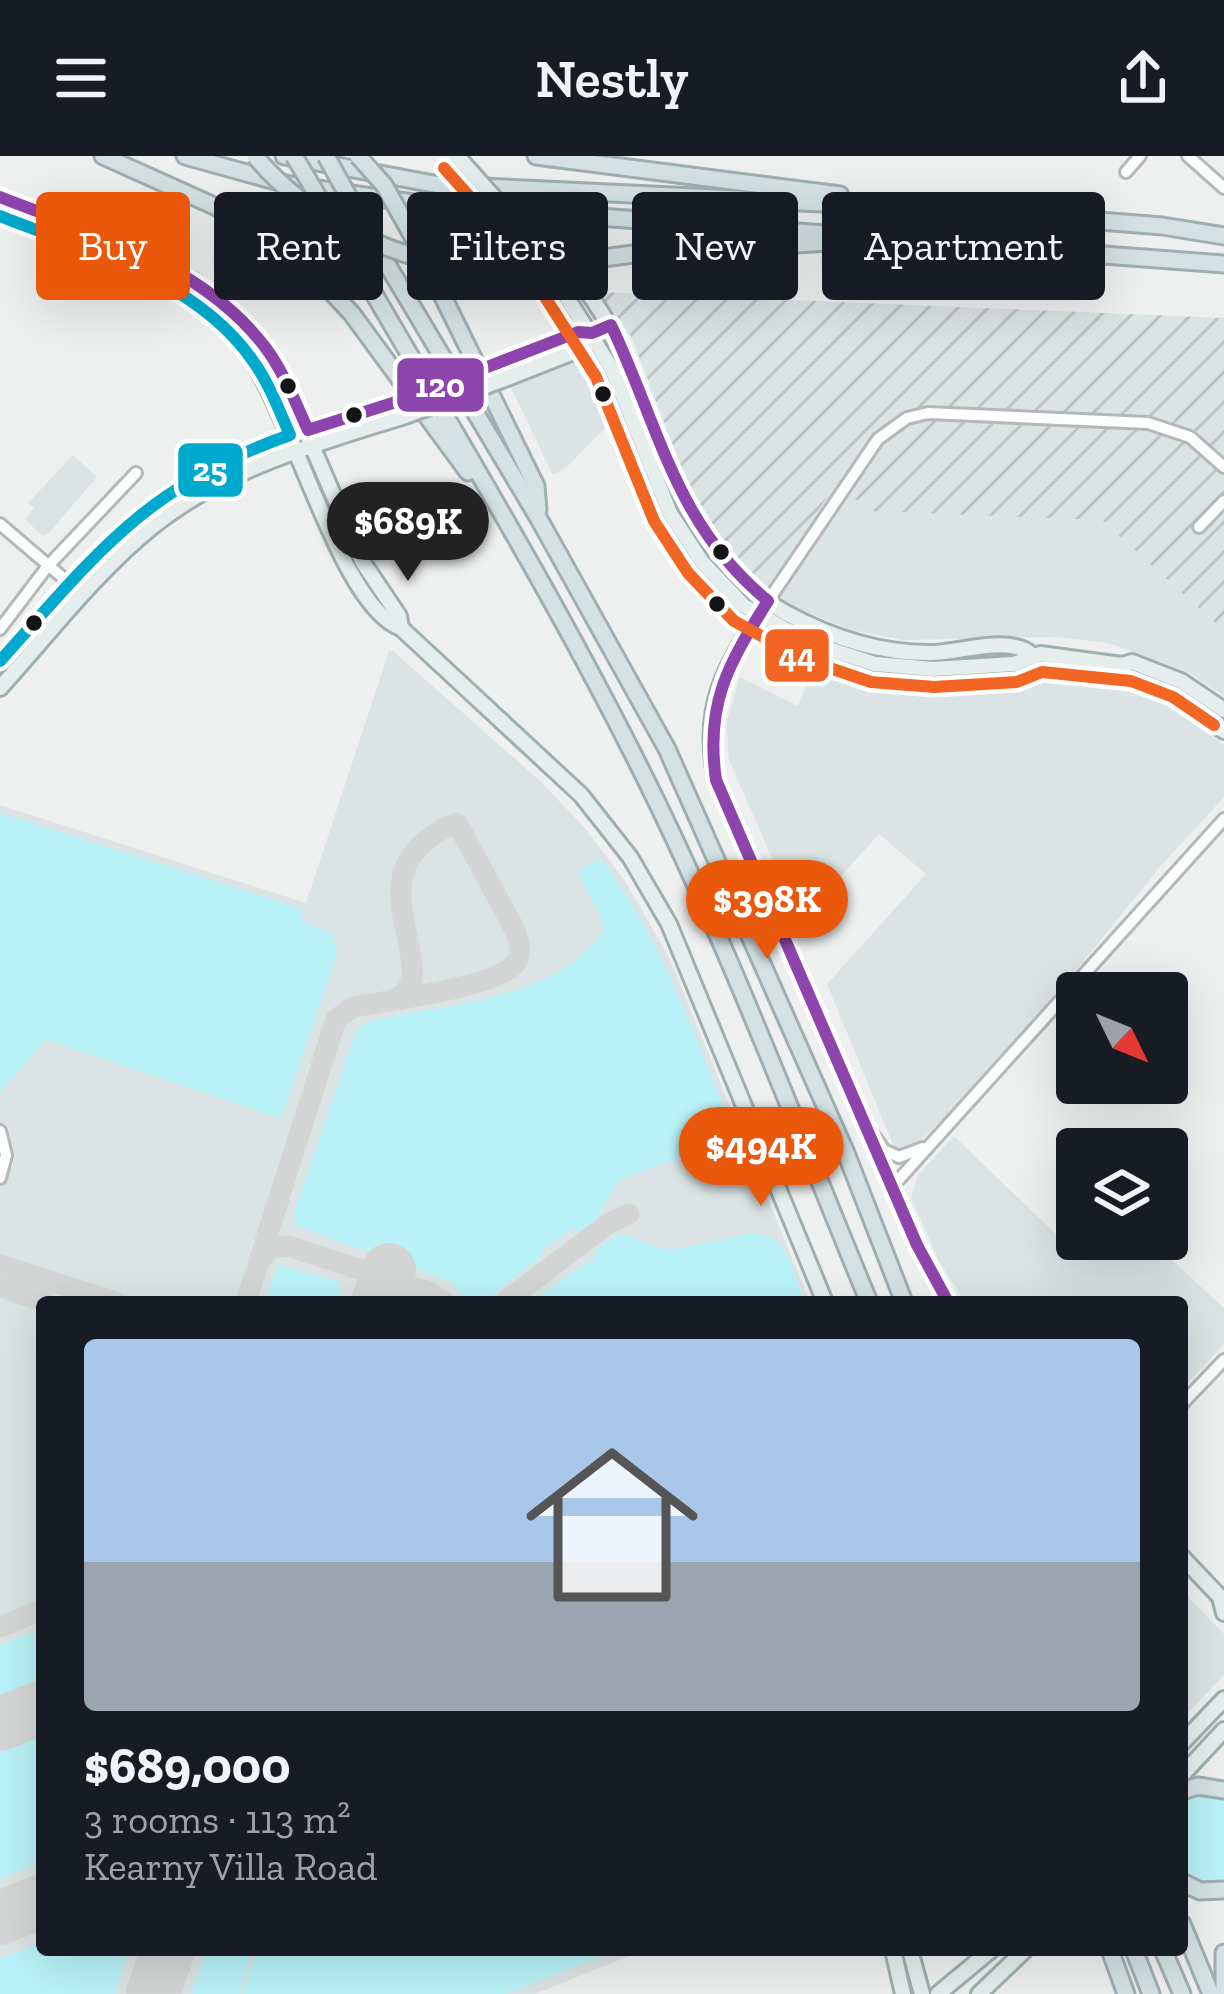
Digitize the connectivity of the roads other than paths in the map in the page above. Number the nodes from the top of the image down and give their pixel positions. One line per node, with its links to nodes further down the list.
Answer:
1 (103, 156): 36 (highway)
2 (185, 156): 20 (highway)
3 (255, 156): 22 (highway, bridge)
4 (284, 156): 17 (highway)
5 (294, 156): 36 (highway, bridge)
6 (326, 156): 38 (highway, bridge)
7 (358, 156): 38 (highway, bridge)
8 (457, 156): 14 (main road, bridge)
9 (536, 156): 15 (highway)
10 (1140, 156): 12 (street)
11 (1188, 156): 13 (street)
12 (1126, 172)
13 (1223, 188)
14 (489, 192)
15 (822, 193)
16 (0, 197): 30 (main road)
17 (822, 203)
18 (0, 214): 31 (main road)
19 (1105, 221): 21 (highway)
20 (822, 233)
21 (1224, 236)
22 (822, 244)
23 (1105, 255): 24 (highway)
24 (1224, 264)
25 (569, 300): 28 (main road, bridge)
26 (593, 300): 27 (main road, bridge)
27 (611, 325): 28 (main road); 44 (main road)
28 (592, 333): 29 (main road, bridge); 45 (main road)
29 (402, 408): 30 (main road); 32 (main road)
30 (308, 430): 31 (main road); 32 (main road)
31 (290, 435): 33 (main road); 42 (main road)
32 (315, 446): 33 (main road); 46 (main road)
33 (298, 451): 43 (main road); 46 (main road)
34 (1224, 467): 44 (street)
35 (136, 473): 41 (street)
36 (485, 487): 63 (highway)
37 (1224, 501): 40 (street)
38 (539, 519): 64 (highway)
39 (0, 524): 41 (street)
40 (1199, 527)
41 (47, 567): 42 (street); 47 (street)
42 (71, 585): 43 (street); 49 (main road)
43 (85, 595): 52 (main road)
44 (768, 601): 45 (main road); 48 (main road)
45 (759, 615): 48 (main road); 57 (main road)
46 (401, 628): 62 (main road)
47 (0, 629)
48 (1032, 655): 50 (main road)
49 (0, 664)
50 (1122, 665): 51 (main road); 53 (main road)
51 (1144, 684): 53 (main road); 55 (main road)
52 (0, 688)
53 (1206, 698): 54 (main road)
54 (1224, 710)
55 (1224, 731)
56 (1224, 819): 59 (street)
57 (868, 1127): 59 (street); 61 (main road)
58 (0, 1131): 60 (street)
59 (940, 1136): 61 (street)
60 (0, 1178)
61 (893, 1186): 65 (main road)
62 (823, 1296)
63 (867, 1296)
64 (902, 1296)
65 (945, 1296)
66 (1224, 1360): 67 (street)
67 (1188, 1398)
68 (1188, 1563): 69 (main road)
69 (1222, 1597): 70 (main road)
70 (1224, 1613)
71 (1224, 1700): 73 (main road)
72 (1224, 1730): 74 (main road)
73 (1188, 1736)
74 (1188, 1769)
75 (1188, 1789): 76 (highway)
76 (1224, 1790)
77 (1188, 1885): 78 (highway)
78 (1224, 1890)
79 (1188, 1938): 96 (highway)
80 (1224, 1953): 88 (highway)
81 (894, 1956): 89 (main road)
82 (912, 1956): 90 (main road)
83 (984, 1956): 91 (main road)
84 (1019, 1956): 92 (main road)
85 (1112, 1956): 93 (highway)
86 (1136, 1956): 94 (highway)
87 (1166, 1956): 95 (highway)
88 (1224, 1993)
89 (903, 1994)
90 (922, 1994)
91 (938, 1994)
92 (979, 1994)
93 (1128, 1994)
94 (1151, 1994)
95 (1182, 1994)
96 (1211, 1994)

